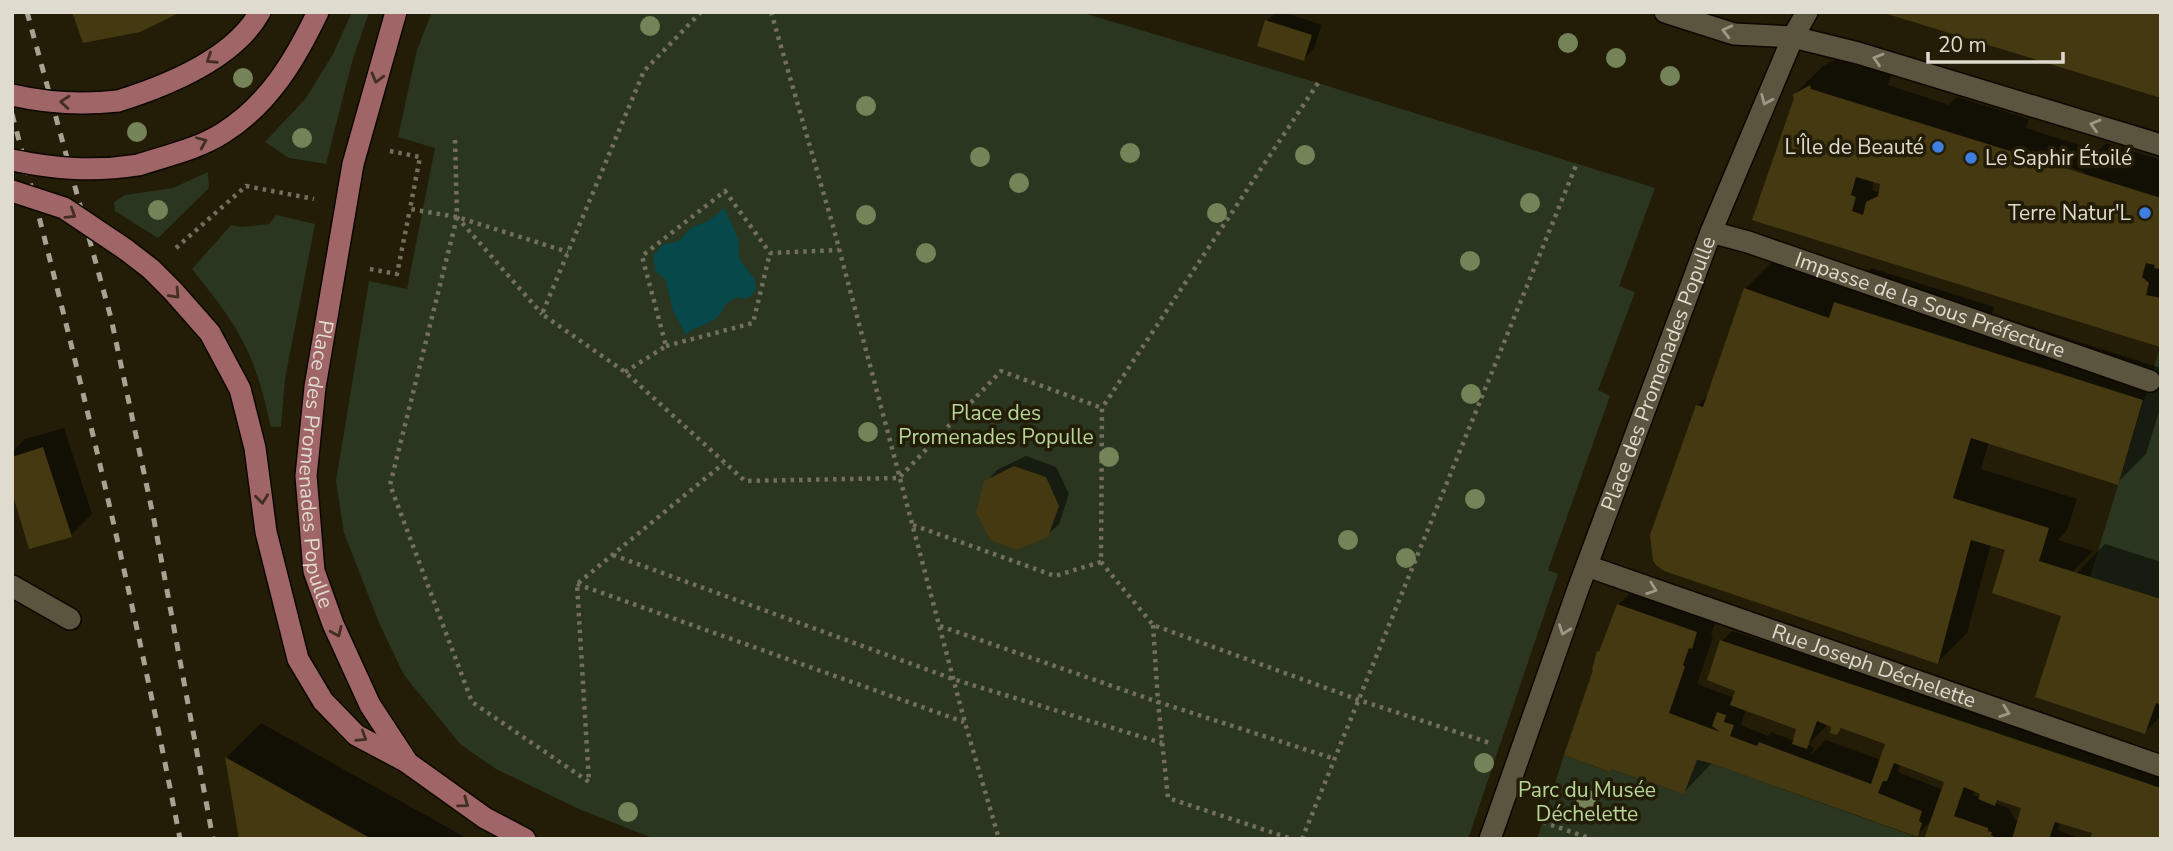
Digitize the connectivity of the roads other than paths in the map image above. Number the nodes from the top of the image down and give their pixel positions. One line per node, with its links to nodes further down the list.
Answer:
1 (260, 12): 7 (main road, one-way to 7, bridge)
2 (318, 12): 9 (main road, one-way to 2, bridge)
3 (396, 12): 16 (main road, Place des Promenades Populle, one-way to 16)
4 (1665, 12): 6 (street, one-way to 4)
5 (1807, 12): 6 (street, Place des Promenades Populle)
6 (1793, 37): 8 (street, one-way to 6); 11 (street, Place des Promenades Populle, one-way to 11)
7 (12, 95)
8 (2161, 145)
9 (12, 160)
10 (12, 191): 16 (main road, one-way to 16, bridge)
11 (1711, 232): 12 (street, Impasse de la Sous Préfecture); 13 (street, Place des Promenades Populle)
12 (2150, 381)
13 (1587, 566): 17 (street, Rue Joseph Déchelette, one-way to 17); 19 (street, Place des Promenades Populle, one-way to 19)
14 (12, 586): 15 (street)
15 (70, 619)
16 (408, 763): 18 (main road, Place des Promenades Populle, one-way to 18)
17 (2161, 766)
18 (526, 839)
19 (1490, 839)

